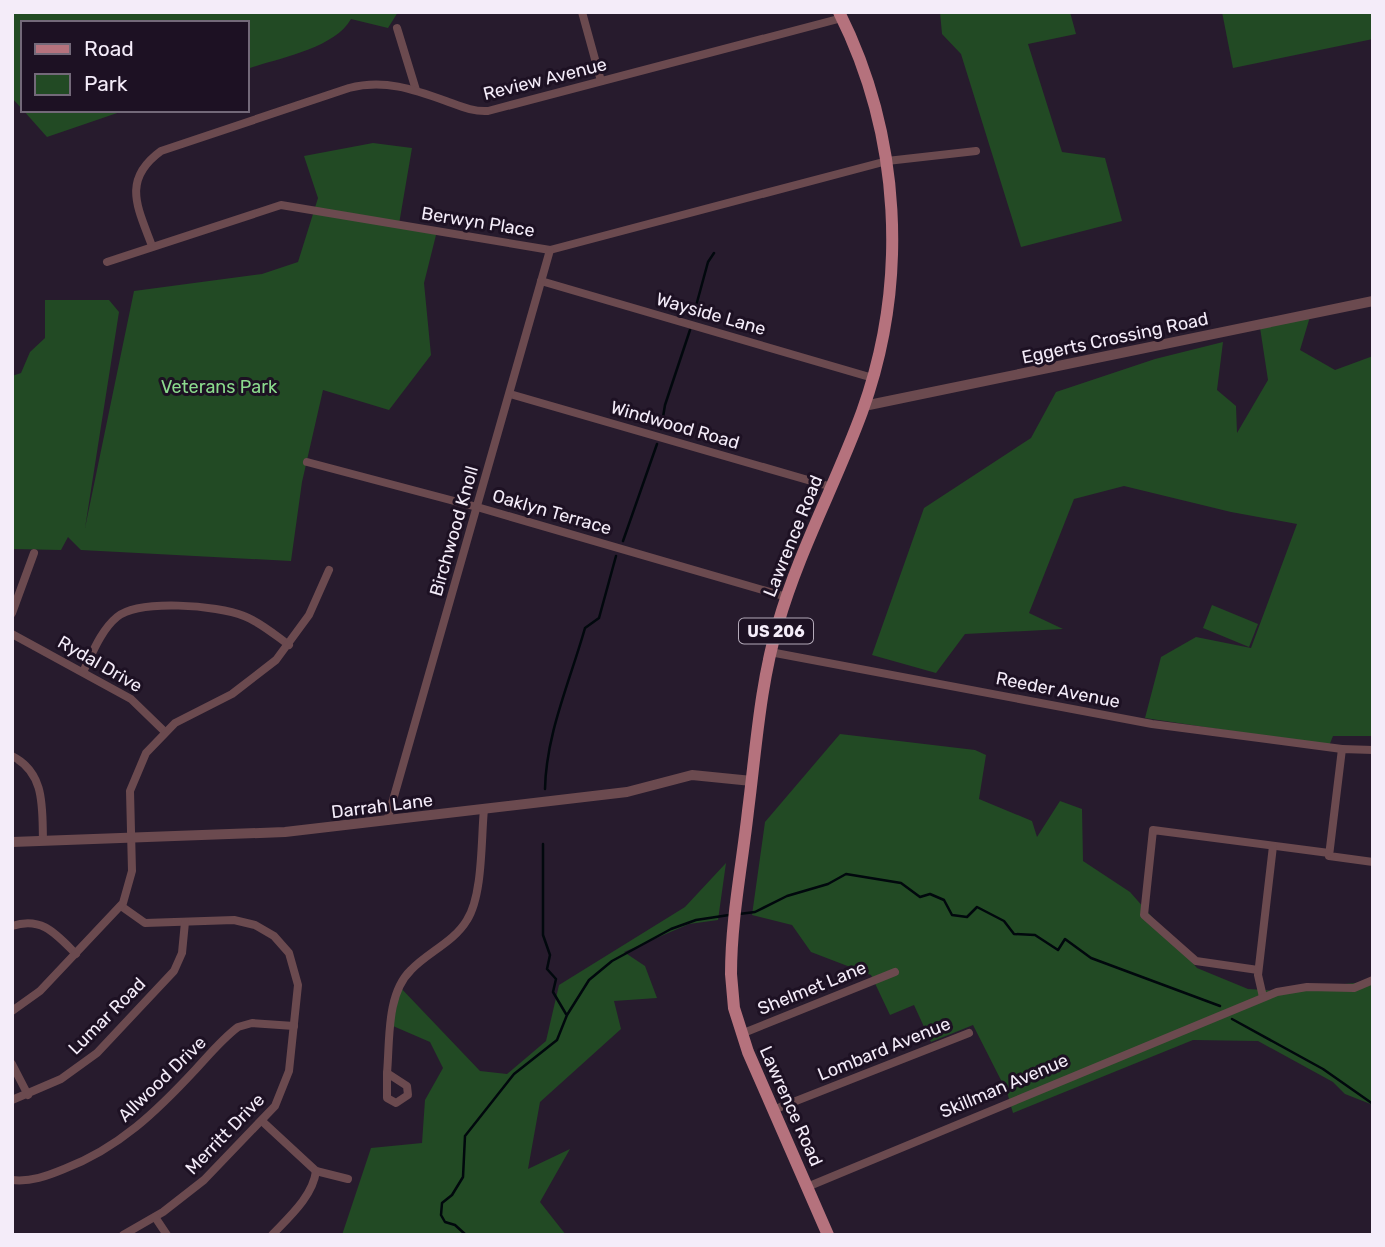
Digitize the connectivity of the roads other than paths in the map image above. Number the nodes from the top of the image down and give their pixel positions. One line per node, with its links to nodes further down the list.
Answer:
1 (582, 12): 4 (street)
2 (840, 15): 4 (street, Review Avenue); 7 (main road, Lawrence Road / US 206)
3 (397, 28): 5 (street)
4 (601, 82): 5 (street, Review Avenue)
5 (416, 90): 8 (street, Review Avenue)
6 (976, 151): 7 (street, Berwyn Place)
7 (887, 161): 9 (street, Berwyn Place); 13 (main road, Lawrence Road / US 206)
8 (152, 246): 9 (street, Berwyn Place); 10 (street, Berwyn Place)
9 (550, 250): 11 (street, Birchwood Knoll)
10 (111, 260)
11 (541, 281): 13 (street, Wayside Lane); 14 (street, Birchwood Knoll)
12 (1373, 301): 15 (street, Eggerts Crossing Road)
13 (873, 378): 15 (main road, Lawrence Road / US 206)
14 (510, 394): 17 (street, Windwood Road); 18 (street, Birchwood Knoll)
15 (864, 406): 17 (main road, Lawrence Road / US 206)
16 (307, 462): 18 (street, Oaklyn Terrace)
17 (832, 487): 21 (main road, Lawrence Road / US 206)
18 (477, 507): 21 (street, Oaklyn Terrace); 33 (street, Birchwood Knoll)
19 (34, 553): 22 (street)
20 (328, 570): 24 (street)
21 (787, 597): 25 (main road, Lawrence Road / US 206)
22 (12, 612)
23 (12, 634): 26 (street, Rydal Drive)
24 (289, 645): 26 (street); 27 (street)
25 (770, 652): 28 (street, Reeder Avenue); 31 (main road, Lawrence Road / US 206)
26 (83, 672): 27 (street, Rydal Drive)
27 (164, 732): 34 (street)
28 (1342, 750): 29 (street, Reeder Avenue); 38 (street)
29 (1373, 750)
30 (12, 756): 35 (street)
31 (752, 780): 32 (street, Darrah Lane); 51 (main road, Lawrence Road / US 206)
32 (484, 809): 33 (street, Darrah Lane); 53 (street)
33 (387, 821): 34 (street, Darrah Lane)
34 (130, 838): 35 (street, Darrah Lane); 40 (street)
35 (43, 841): 36 (street, Darrah Lane)
36 (12, 842)
37 (1273, 845): 38 (street); 44 (street); 44 (street)
38 (1329, 853): 39 (street)
39 (1373, 862)
40 (121, 906): 41 (street, Merritt Drive); 43 (street)
41 (185, 922): 49 (street, Merritt Drive); 54 (street, Lumar Road)
42 (12, 926): 43 (street)
43 (76, 954): 48 (street)
44 (1258, 970): 47 (street)
45 (895, 972): 51 (street, Shelmet Lane)
46 (1373, 980): 47 (street, Skillman Avenue)
47 (1263, 997): 61 (street, Skillman Avenue)
48 (12, 1011)
49 (294, 1026): 57 (street, Merritt Drive); 59 (street, Allwood Drive)
50 (969, 1033): 56 (street, Lombard Avenue)
51 (741, 1034): 56 (main road, Lawrence Road / US 206)
52 (12, 1064): 54 (street)
53 (387, 1073)
54 (28, 1095): 55 (street, Lumar Road)
55 (12, 1100)
56 (773, 1110): 61 (main road, Lawrence Road / US 206)
57 (262, 1122): 58 (street); 62 (street, Merritt Drive)
58 (316, 1171): 60 (street); 65 (street)
59 (12, 1180)
60 (348, 1180)
61 (807, 1186): 66 (main road, Lawrence Road / US 206)
62 (155, 1217): 63 (street, Merritt Drive); 64 (street)
63 (123, 1235)
64 (167, 1235)
65 (272, 1235)
66 (828, 1235)

